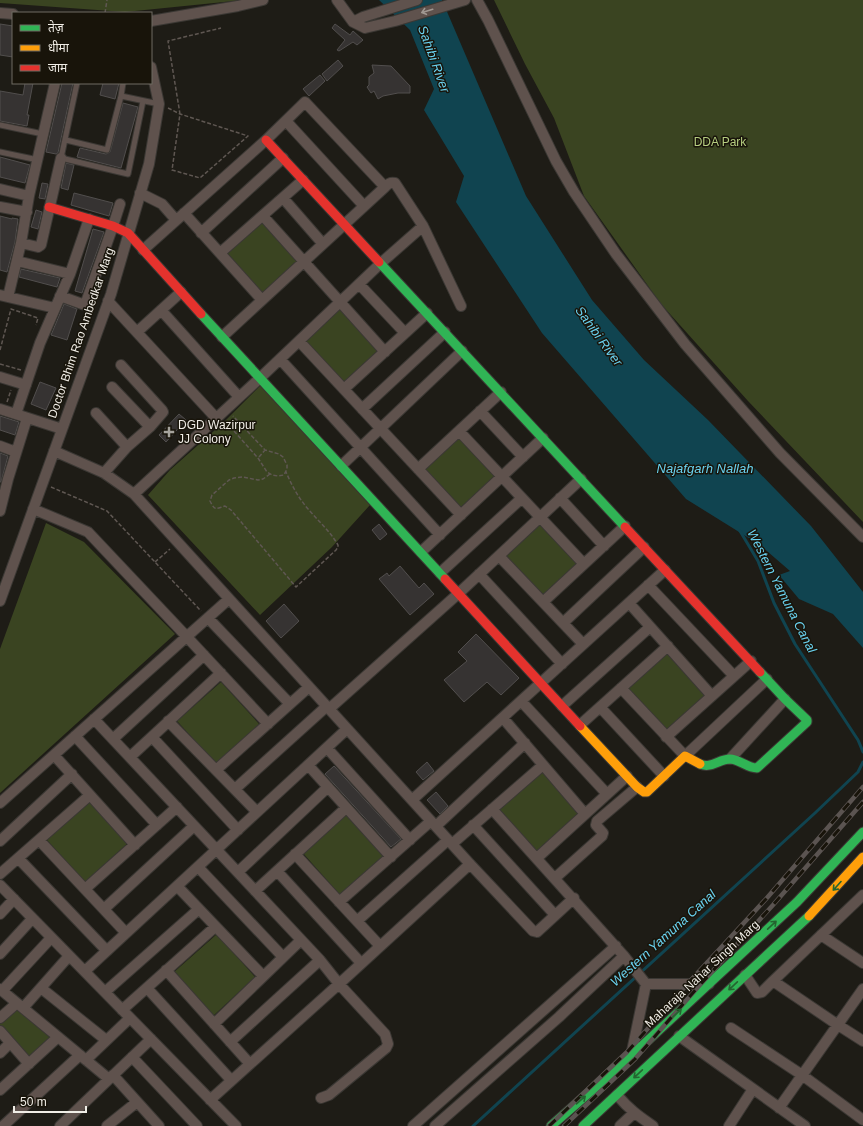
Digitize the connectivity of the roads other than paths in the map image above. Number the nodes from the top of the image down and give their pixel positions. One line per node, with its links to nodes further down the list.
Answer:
1 (263, 0): 8 (street)
2 (337, 0): 9 (street)
3 (417, 0): 9 (street)
4 (465, 0): 9 (street, one-way to 9)
5 (475, 0): 114 (street)
6 (0, 13): 7 (street)
7 (12, 14)
8 (152, 21)
9 (353, 22)
10 (152, 72): 16 (street, Doctor Bhim Rao Ambedkar Marg)
11 (55, 84): 19 (street)
12 (77, 84): 20 (lane)
13 (123, 84): 14 (lane)
14 (121, 96): 15 (lane); 20 (lane)
15 (143, 101): 16 (lane); 23 (lane)
16 (159, 104): 29 (street, Doctor Bhim Rao Ambedkar Marg)
17 (286, 121): 21 (street); 27 (street); 33 (street)
18 (0, 125): 19 (lane)
19 (44, 134): 25 (street)
20 (66, 140): 23 (lane)
21 (266, 140): 24 (street); 37 (street)
22 (0, 152): 25 (lane)
23 (61, 158): 35 (street)
24 (283, 158): 26 (street); 45 (street)
25 (38, 160): 30 (street)
26 (303, 180): 31 (street); 41 (street)
27 (385, 187): 33 (street); 43 (street)
28 (0, 189): 30 (street)
29 (140, 194): 40 (street); 44 (street, Doctor Bhim Rao Ambedkar Marg)
30 (29, 196): 36 (street)
31 (283, 198): 38 (street); 47 (street)
32 (120, 204): 42 (street)
33 (364, 206): 41 (street)
34 (0, 207): 36 (street)
35 (49, 207): 39 (street); 46 (street)
36 (27, 212): 46 (street)
37 (184, 213): 40 (street); 45 (street)
38 (262, 216): 49 (street); 51 (street)
39 (89, 219): 42 (street); 53 (street)
40 (176, 220): 48 (street)
41 (344, 224): 47 (street); 52 (street)
42 (113, 226): 44 (street); 57 (street)
43 (423, 226): 52 (street); 61 (street)
44 (128, 233): 48 (street); 59 (street, Doctor Bhim Rao Ambedkar Marg)
45 (201, 233): 49 (street)
46 (21, 243): 50 (street)
47 (323, 244): 51 (street)
48 (143, 250): 55 (street)
49 (220, 254): 58 (street)
50 (17, 261): 53 (street); 56 (street)
51 (304, 262): 58 (street); 60 (street)
52 (381, 263): 54 (street); 64 (street)
53 (70, 274): 57 (street)
54 (359, 284): 60 (street); 67 (street)
55 (181, 292): 63 (street); 68 (street)
56 (4, 296): 62 (street)
57 (60, 296): 62 (street)
58 (262, 300): 68 (street)
59 (108, 301): 65 (street); 90 (street, Doctor Bhim Rao Ambedkar Marg)
60 (340, 302): 69 (street); 71 (street)
61 (461, 306)
62 (55, 308): 76 (street)
63 (161, 310): 65 (street); 80 (street)
64 (427, 313): 66 (street); 67 (street)
65 (137, 332): 86 (street)
66 (445, 332): 70 (street); 82 (street)
67 (405, 334): 71 (street)
68 (222, 337): 75 (street)
69 (299, 341): 72 (street); 78 (street)
70 (462, 351): 79 (street); 89 (street)
71 (385, 352): 78 (street)
72 (280, 359): 75 (street); 95 (street)
73 (121, 365): 88 (street)
74 (0, 377): 76 (street)
75 (260, 378): 80 (street); 99 (street)
76 (26, 385): 85 (street)
77 (112, 387): 88 (street)
78 (344, 390): 82 (street)
79 (501, 392): 83 (street); 92 (street)
80 (239, 397): 86 (street)
81 (0, 409): 85 (street)
82 (362, 409): 89 (street)
83 (480, 411): 91 (street); 98 (street)
84 (96, 413): 94 (street)
85 (16, 414): 87 (street)
86 (221, 414): 105 (street)
87 (27, 418): 90 (street); 97 (street)
88 (150, 427): 94 (street)
89 (381, 428): 95 (street); 100 (street)
90 (62, 429): 96 (street, Doctor Bhim Rao Ambedkar Marg)
91 (459, 431): 100 (street); 102 (street)
92 (543, 438): 98 (street); 104 (street)
93 (0, 446): 97 (street)
94 (128, 447): 101 (street)
95 (361, 448): 99 (street); 113 (street)
96 (54, 451): 101 (street); 109 (street, Doctor Bhim Rao Ambedkar Marg)
97 (16, 452): 103 (street)
98 (523, 457): 102 (street)
99 (342, 466): 117 (street)
100 (418, 469): 110 (street)
101 (104, 473): 105 (street)
102 (502, 477): 106 (street); 110 (street)
103 (4, 478): 108 (street)
104 (581, 479): 107 (street); 112 (street)
105 (134, 494): 125 (street)
106 (522, 498): 111 (street); 121 (street)
107 (560, 498): 111 (street); 115 (street)
108 (1, 507)
109 (33, 509): 126 (street, Doctor Bhim Rao Ambedkar Marg); 132 (street)
110 (461, 515): 113 (street)
111 (540, 518): 118 (street); 119 (street)
112 (625, 526): 115 (street); 116 (street)
113 (440, 535): 117 (street)
114 (863, 537)
115 (604, 546): 119 (street)
116 (644, 547): 120 (street); 130 (street)
117 (421, 552): 121 (street)
118 (499, 556): 122 (street); 127 (street)
119 (584, 564): 127 (street)
120 (665, 570): 123 (street); 136 (street)
121 (440, 572): 124 (street)
122 (479, 574): 124 (street); 137 (street)
123 (648, 585): 128 (street); 139 (street)
124 (459, 593): 141 (street); 149 (street)
125 (229, 599): 129 (street); 142 (street)
126 (0, 601)
127 (543, 602): 130 (street)
128 (629, 603): 131 (street); 133 (street)
129 (208, 618): 132 (street); 147 (street)
130 (563, 623): 133 (street)
131 (650, 627): 134 (street); 148 (street)
132 (187, 637): 135 (street); 152 (street)
133 (583, 644): 137 (street)
134 (668, 646): 143 (street); 144 (street)
135 (204, 655): 138 (street); 160 (street)
136 (751, 661): 139 (street); 140 (street)
137 (562, 664): 141 (street)
138 (221, 673): 153 (street); 154 (street)
139 (734, 676): 144 (street)
140 (768, 679): 145 (street); 164 (street)
141 (541, 683): 146 (street); 148 (street)
142 (309, 687): 147 (street); 149 (street)
143 (621, 688): 150 (street); 159 (street)
144 (712, 696): 159 (street)
145 (785, 698): 166 (street); 166 (street)
146 (521, 701): 151 (street); 176 (street)
147 (290, 704): 154 (street)
148 (562, 706): 155 (street)
149 (328, 707): 156 (street); 175 (street)
150 (600, 707): 155 (street); 172 (street)
151 (503, 718): 161 (street); 178 (street)
152 (94, 719): 157 (street); 160 (street)
153 (168, 721): 158 (street); 169 (street)
154 (268, 724): 169 (street)
155 (580, 725): 171 (street)
156 (348, 729): 162 (street); 178 (street)
157 (75, 736): 163 (street); 186 (street)
158 (152, 737): 165 (street); 189 (street)
159 (666, 738): 164 (street)
160 (113, 739): 165 (street)
161 (525, 743): 168 (street); 185 (street)
162 (327, 748): 167 (street); 192 (street)
163 (54, 754): 170 (street); 179 (street)
164 (685, 756): 166 (street); 172 (street)
165 (130, 757): 180 (street)
166 (730, 759)
167 (308, 765): 173 (street); 183 (street)
168 (543, 765): 182 (street); 184 (street)
169 (216, 770): 175 (street)
170 (72, 774): 177 (street); 193 (street)
171 (627, 776): 174 (street); 176 (street)
172 (664, 776): 174 (street)
173 (328, 787): 181 (street); 205 (street)
174 (637, 787): 207 (street)
175 (235, 789): 183 (street)
176 (607, 794): 184 (street)
177 (90, 795): 191 (street); 195 (street)
178 (412, 800): 185 (street)
179 (0, 803)
180 (177, 807): 186 (street); 188 (street)
181 (346, 808): 197 (street); 198 (street)
182 (492, 809): 187 (street); 201 (street)
183 (257, 812): 189 (street)
184 (585, 814): 201 (street)
185 (434, 824): 192 (street); 194 (street)
186 (157, 825): 195 (street)
187 (473, 825): 194 (street); 219 (street)
188 (194, 826): 196 (street); 216 (street)
189 (238, 830): 196 (street)
190 (863, 832): 244 (street, Maharaja Nahar Singh Marg, one-way to 190)
191 (39, 840): 200 (street); 210 (street)
192 (410, 840): 198 (street)
193 (0, 841)
194 (450, 842): 202 (street); 221 (street)
195 (135, 845): 210 (street)
196 (217, 850): 203 (street); 205 (street)
197 (296, 854): 204 (street); 215 (street)
198 (391, 857): 215 (street)
199 (863, 857): 239 (street, one-way to 239)
200 (18, 858): 206 (street); 229 (street)
201 (537, 858): 207 (street)
202 (470, 864): 219 (street); 227 (street)
203 (198, 867): 209 (street); 232 (street)
204 (277, 871): 211 (street); 235 (street)
205 (238, 872): 211 (street)
206 (0, 874)
207 (555, 878): 213 (street)
208 (0, 885): 214 (street)
209 (177, 886): 217 (street); 223 (street)
210 (86, 889): 216 (street)
211 (255, 891): 226 (street)
212 (863, 895): 224 (street)
213 (574, 898): 219 (street); 228 (street)
214 (14, 899): 218 (street); 220 (street)
215 (339, 902): 221 (street)
216 (104, 909): 223 (street)
217 (199, 909): 222 (street); 249 (street)
218 (0, 914)
219 (555, 915)
220 (32, 918): 225 (street); 230 (street)
221 (357, 921): 227 (street)
222 (216, 926): 237 (street); 240 (street)
223 (126, 933): 229 (street)
224 (821, 935): 236 (street); 241 (street)
225 (51, 938): 231 (street); 248 (street)
226 (301, 940): 232 (street); 234 (street)
227 (380, 946): 235 (street)
228 (616, 946): 233 (street); 289 (street)
229 (107, 951): 238 (street)
230 (0, 954)
231 (69, 956): 238 (street); 245 (street)
232 (283, 957): 240 (street)
233 (627, 959): 242 (street); 290 (street)
234 (320, 960): 243 (street); 263 (street)
235 (361, 963): 243 (street)
236 (863, 964)
237 (166, 970): 246 (street); 254 (street)
238 (84, 972): 249 (street)
239 (745, 975): 241 (street); 258 (street, one-way to 258)
240 (263, 976): 254 (street)
241 (773, 980): 255 (street)
242 (645, 982): 244 (street); 266 (street)
243 (339, 984): 270 (street); 277 (street)
244 (709, 984): 266 (street, Maharaja Nahar Singh Marg, one-way to 244)
245 (41, 988): 250 (street); 261 (street)
246 (147, 988): 251 (street); 273 (street)
247 (863, 989): 255 (street)
248 (1, 990): 250 (street)
249 (105, 992): 251 (street)
250 (20, 1006): 252 (street); 259 (street)
251 (122, 1010): 253 (street)
252 (0, 1018)
253 (130, 1018): 260 (street); 261 (street)
254 (214, 1024): 263 (street)
255 (838, 1025): 262 (street); 271 (street)
256 (731, 1028): 271 (street)
257 (0, 1031): 264 (street)
258 (679, 1036): 274 (street); 276 (street, one-way to 276)
259 (58, 1037): 267 (street); 269 (street)
260 (151, 1039): 268 (street); 278 (street)
261 (106, 1040): 267 (street)
262 (863, 1041)
263 (230, 1042): 270 (street)
264 (10, 1043): 265 (street); 269 (street)
265 (0, 1053)
266 (631, 1056): 291 (street, Maharaja Nahar Singh Marg, one-way to 266)
267 (83, 1057): 272 (street); 284 (street)
268 (132, 1057): 272 (street); 287 (street)
269 (29, 1064): 275 (street)
270 (250, 1064): 273 (street)
271 (802, 1075): 280 (street); 282 (street)
272 (111, 1077): 279 (street); 285 (street)
273 (231, 1080): 278 (street)
274 (753, 1089): 280 (street); 295 (street)
275 (0, 1090)
276 (617, 1095): 281 (street); 292 (street)
277 (321, 1098)
278 (210, 1100): 288 (street)
279 (137, 1102): 283 (street); 286 (street)
280 (779, 1108): 296 (street)
281 (634, 1113): 293 (street); 294 (street)
282 (863, 1120)
283 (154, 1124)
284 (3, 1126)
285 (60, 1126)
286 (107, 1126)
287 (197, 1126)
288 (236, 1126)
289 (413, 1126)
290 (436, 1126)
291 (551, 1126)
292 (583, 1126)
293 (620, 1126)
294 (653, 1126)
295 (729, 1126)
296 (805, 1126)

